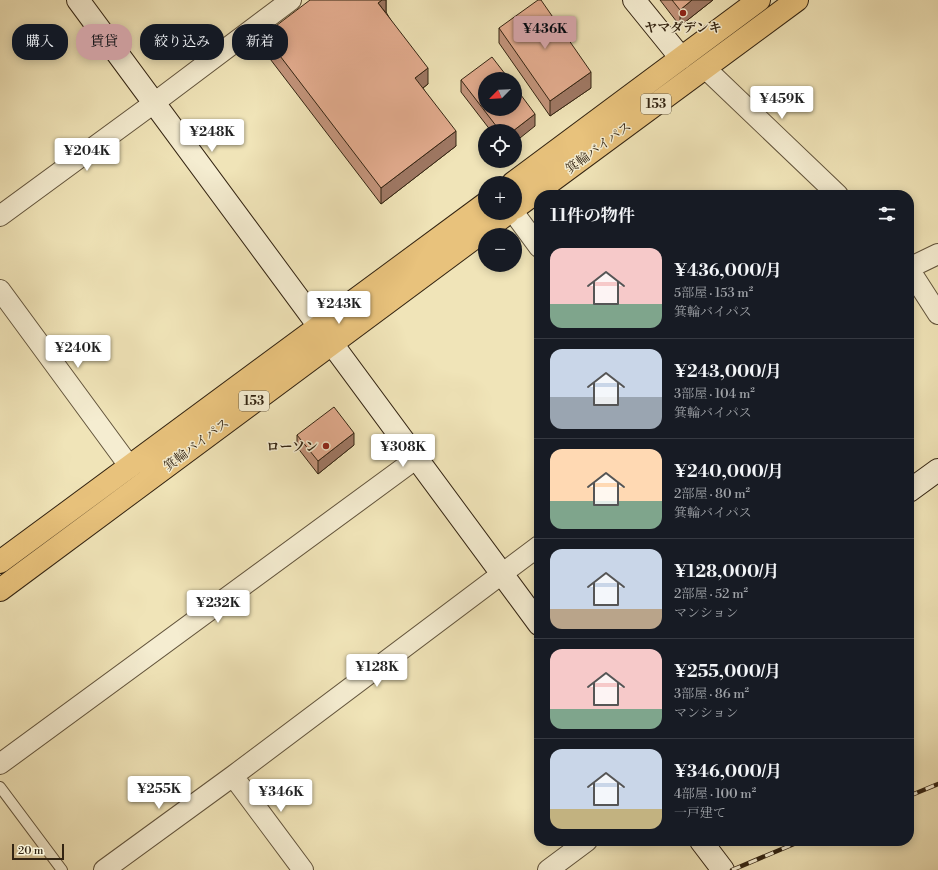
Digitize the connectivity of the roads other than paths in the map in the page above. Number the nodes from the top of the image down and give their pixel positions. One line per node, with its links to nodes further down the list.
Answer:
1 (78, 0): 8 (street)
2 (291, 0): 8 (street)
3 (634, 0): 6 (street)
4 (759, 0): 6 (highway, 箕輪バイパス / 153)
5 (797, 0): 7 (highway, 箕輪バイパス / 153)
6 (681, 58): 9 (highway, 箕輪バイパス / 153)
7 (705, 68): 10 (highway, 箕輪バイパス / 153); 11 (street)
8 (154, 103): 15 (street); 24 (street)
9 (522, 176)
10 (539, 190)
11 (833, 190)
12 (534, 194): 13 (highway, 箕輪バイパス / 153)
13 (522, 203)
14 (478, 210): 24 (highway, 箕輪バイパス / 153)
15 (0, 216)
16 (498, 220): 24 (highway, 箕輪バイパス / 153)
17 (519, 220): 18 (street)
18 (534, 240)
19 (938, 254): 20 (street)
20 (914, 266)
21 (914, 276): 23 (street)
22 (0, 290): 26 (street)
23 (938, 314)
24 (326, 335): 25 (street); 26 (highway, 箕輪バイパス / 153); 32 (highway, 箕輪バイパス / 153)
25 (417, 458): 31 (street); 34 (street)
26 (130, 467): 30 (highway, 箕輪バイパス / 153)
27 (938, 470): 28 (street)
28 (914, 488)
29 (534, 550): 31 (street)
30 (0, 562)
31 (501, 574): 33 (street); 35 (street)
32 (0, 590)
33 (534, 617)
34 (0, 764)
35 (233, 776): 40 (street); 41 (street)
36 (0, 787): 39 (lane)
37 (580, 846): 42 (street)
38 (705, 846): 43 (street)
39 (62, 870)
40 (104, 870)
41 (303, 870)
42 (548, 870)
43 (722, 870)

